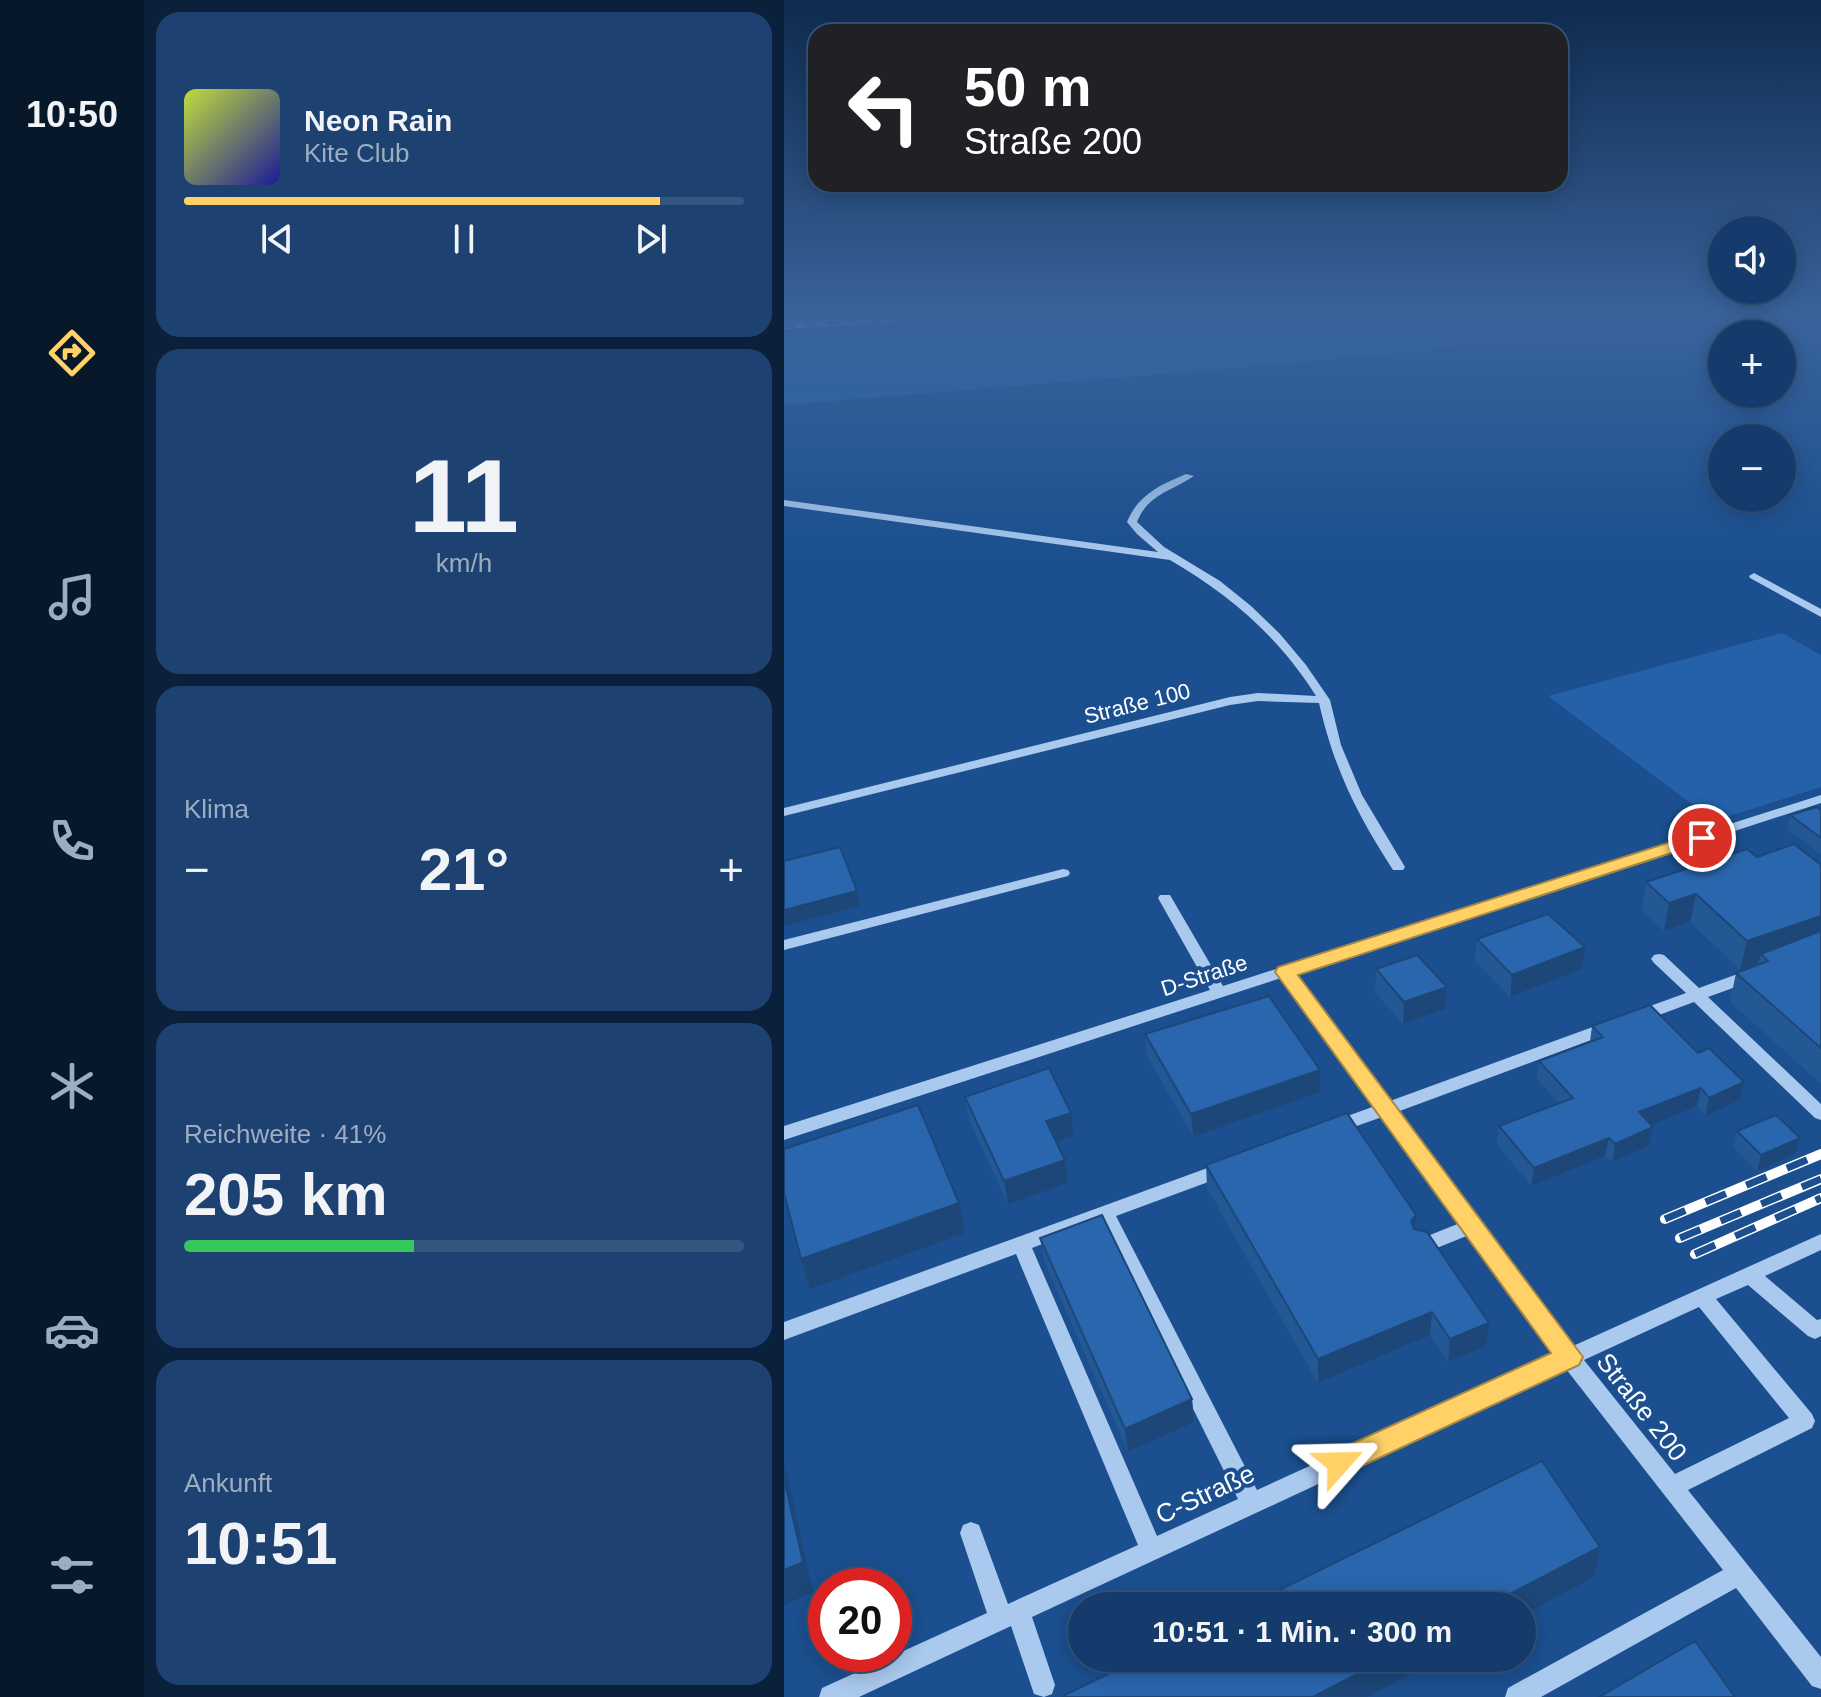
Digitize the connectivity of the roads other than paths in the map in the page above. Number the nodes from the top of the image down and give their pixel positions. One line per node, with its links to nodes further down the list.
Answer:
1 (1189, 476): 3 (lane)
2 (784, 503): 3 (lane)
3 (1172, 557): 6 (lane)
4 (1754, 576): 5 (lane)
5 (1821, 614)
6 (1324, 700): 8 (lane, Straße 100); 9 (lane)
7 (1821, 799): 15 (lane, D-Straße)
8 (784, 812)
9 (1398, 867)
10 (1063, 873): 12 (lane)
11 (1165, 898): 16 (lane)
12 (784, 945)
13 (1659, 959): 17 (lane)
14 (1766, 970): 17 (lane)
15 (1285, 972): 16 (lane, D-Straße); 18 (lane, Straße 200)
16 (1219, 993): 20 (lane, D-Straße)
17 (1697, 995): 18 (lane); 19 (lane)
18 (1386, 1109): 21 (lane); 24 (lane, Straße 200)
19 (1821, 1114)
20 (784, 1133)
21 (1312, 1136)
22 (1238, 1164): 23 (lane)
23 (1105, 1213): 26 (lane); 34 (lane)
24 (1472, 1226): 27 (lane); 32 (lane, Straße 200)
25 (1821, 1242): 28 (lane, C-Straße)
26 (1021, 1244): 31 (lane); 36 (lane)
27 (1422, 1246)
28 (1750, 1275): 29 (lane, C-Straße); 30 (lane)
29 (1702, 1297): 32 (lane, C-Straße); 33 (lane)
30 (1821, 1327)
31 (784, 1331)
32 (1569, 1357): 33 (lane, Straße 200); 34 (lane, C-Straße)
33 (1672, 1487): 37 (lane, Straße 200)
34 (1252, 1503): 36 (lane, C-Straße)
35 (971, 1533): 38 (lane)
36 (1151, 1549): 38 (lane, C-Straße)
37 (1740, 1573): 39 (lane, Straße 200); 42 (lane)
38 (1009, 1615): 40 (lane); 41 (lane, C-Straße)
39 (1821, 1677)
40 (1043, 1685)
41 (831, 1697)
42 (1517, 1697)

